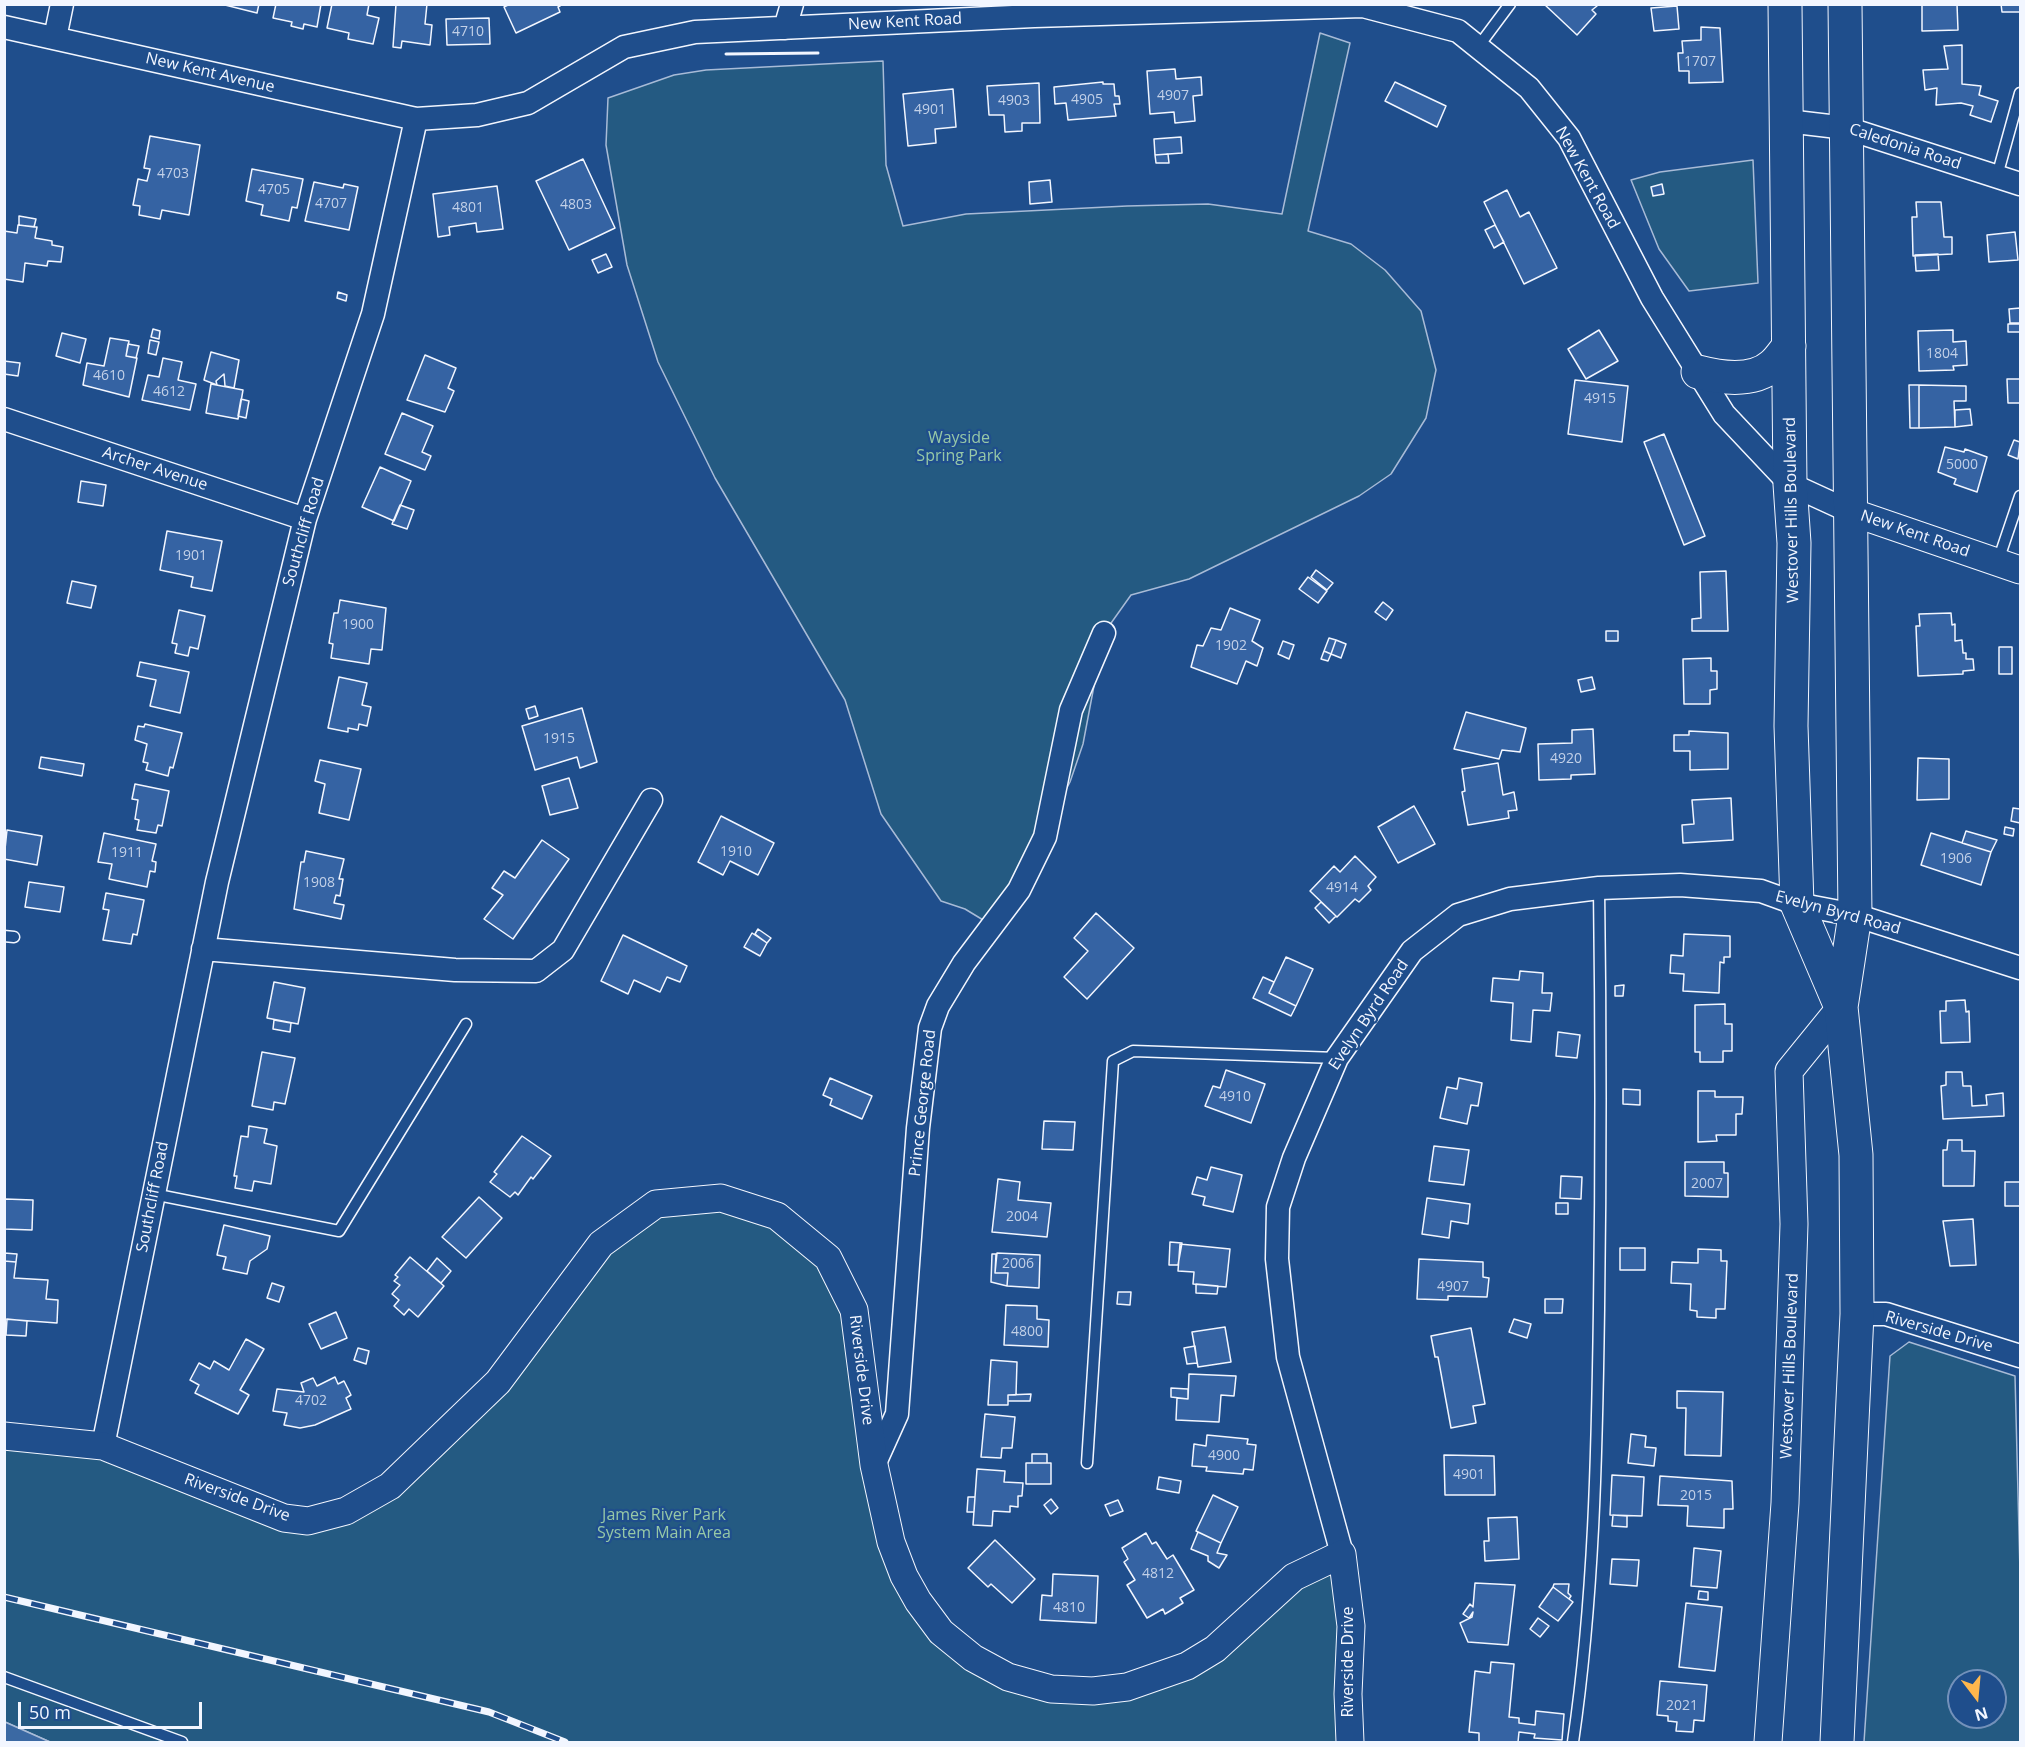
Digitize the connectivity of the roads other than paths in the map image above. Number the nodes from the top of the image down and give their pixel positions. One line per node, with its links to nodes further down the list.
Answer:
1 (62, 4): 8 (street)
2 (792, 4): 7 (street)
3 (1510, 4): 9 (lane)
4 (1785, 4): 12 (main road, Westover Hills Boulevard)
5 (1845, 4): 13 (main road, Westover Hills Boulevard)
6 (4, 27): 8 (street, New Kent Avenue)
7 (785, 28): 9 (street, New Kent Road); 11 (street, New Kent Road)
8 (55, 38): 11 (street, New Kent Avenue)
9 (1478, 46): 17 (street, New Kent Road)
10 (2020, 93): 14 (lane)
11 (416, 119): 22 (street, Southcliff Road)
12 (1787, 120): 13 (street, Caledonia Road); 16 (main road, Westover Hills Boulevard)
13 (1845, 128): 14 (street, Caledonia Road); 21 (main road, Westover Hills Boulevard)
14 (1997, 176): 15 (street, Caledonia Road)
15 (2020, 184)
16 (1789, 346): 17 (main road); 19 (main road, Westover Hills Boulevard)
17 (1698, 372): 19 (street, New Kent Road)
18 (4, 419): 22 (street, Archer Avenue)
19 (1790, 484): 21 (street, New Kent Road); 27 (main road, Westover Hills Boulevard)
20 (2020, 496): 23 (lane)
21 (1851, 512): 23 (street, New Kent Road); 28 (main road, Westover Hills Boulevard)
22 (304, 519): 29 (street, Southcliff Road)
23 (2009, 566)
24 (1104, 633): 40 (street, Prince George Road)
25 (651, 800): 29 (street)
26 (1599, 888): 27 (street, Evelyn Byrd Road); 33 (street, Evelyn Byrd Road); 45 (lane)
27 (1797, 904): 28 (street, Evelyn Byrd Road); 31 (main road, Westover Hills Boulevard)
28 (1855, 915): 30 (street, Evelyn Byrd Road); 31 (main road, Westover Hills Boulevard)
29 (203, 949): 34 (street, Southcliff Road)
30 (2020, 968)
31 (1841, 1007): 35 (main road, Westover Hills Boulevard); 46 (street, Westover Hills Boulevard)
32 (466, 1024): 34 (lane)
33 (1337, 1058): 39 (lane); 41 (street, Evelyn Byrd Road)
34 (153, 1194): 38 (street, Southcliff Road)
35 (1857, 1314): 36 (street, Riverside Drive); 47 (main road, Westover Hills Boulevard)
36 (2020, 1356)
37 (4, 1436): 38 (street, Riverside Drive)
38 (103, 1446): 40 (street, Riverside Drive)
39 (1087, 1462)
40 (874, 1465): 41 (street, Riverside Drive)
41 (1342, 1554): 44 (street, Riverside Drive)
42 (4, 1677): 43 (lane)
43 (182, 1743)
44 (1350, 1743)
45 (1574, 1743)
46 (1768, 1743)
47 (1837, 1743)

